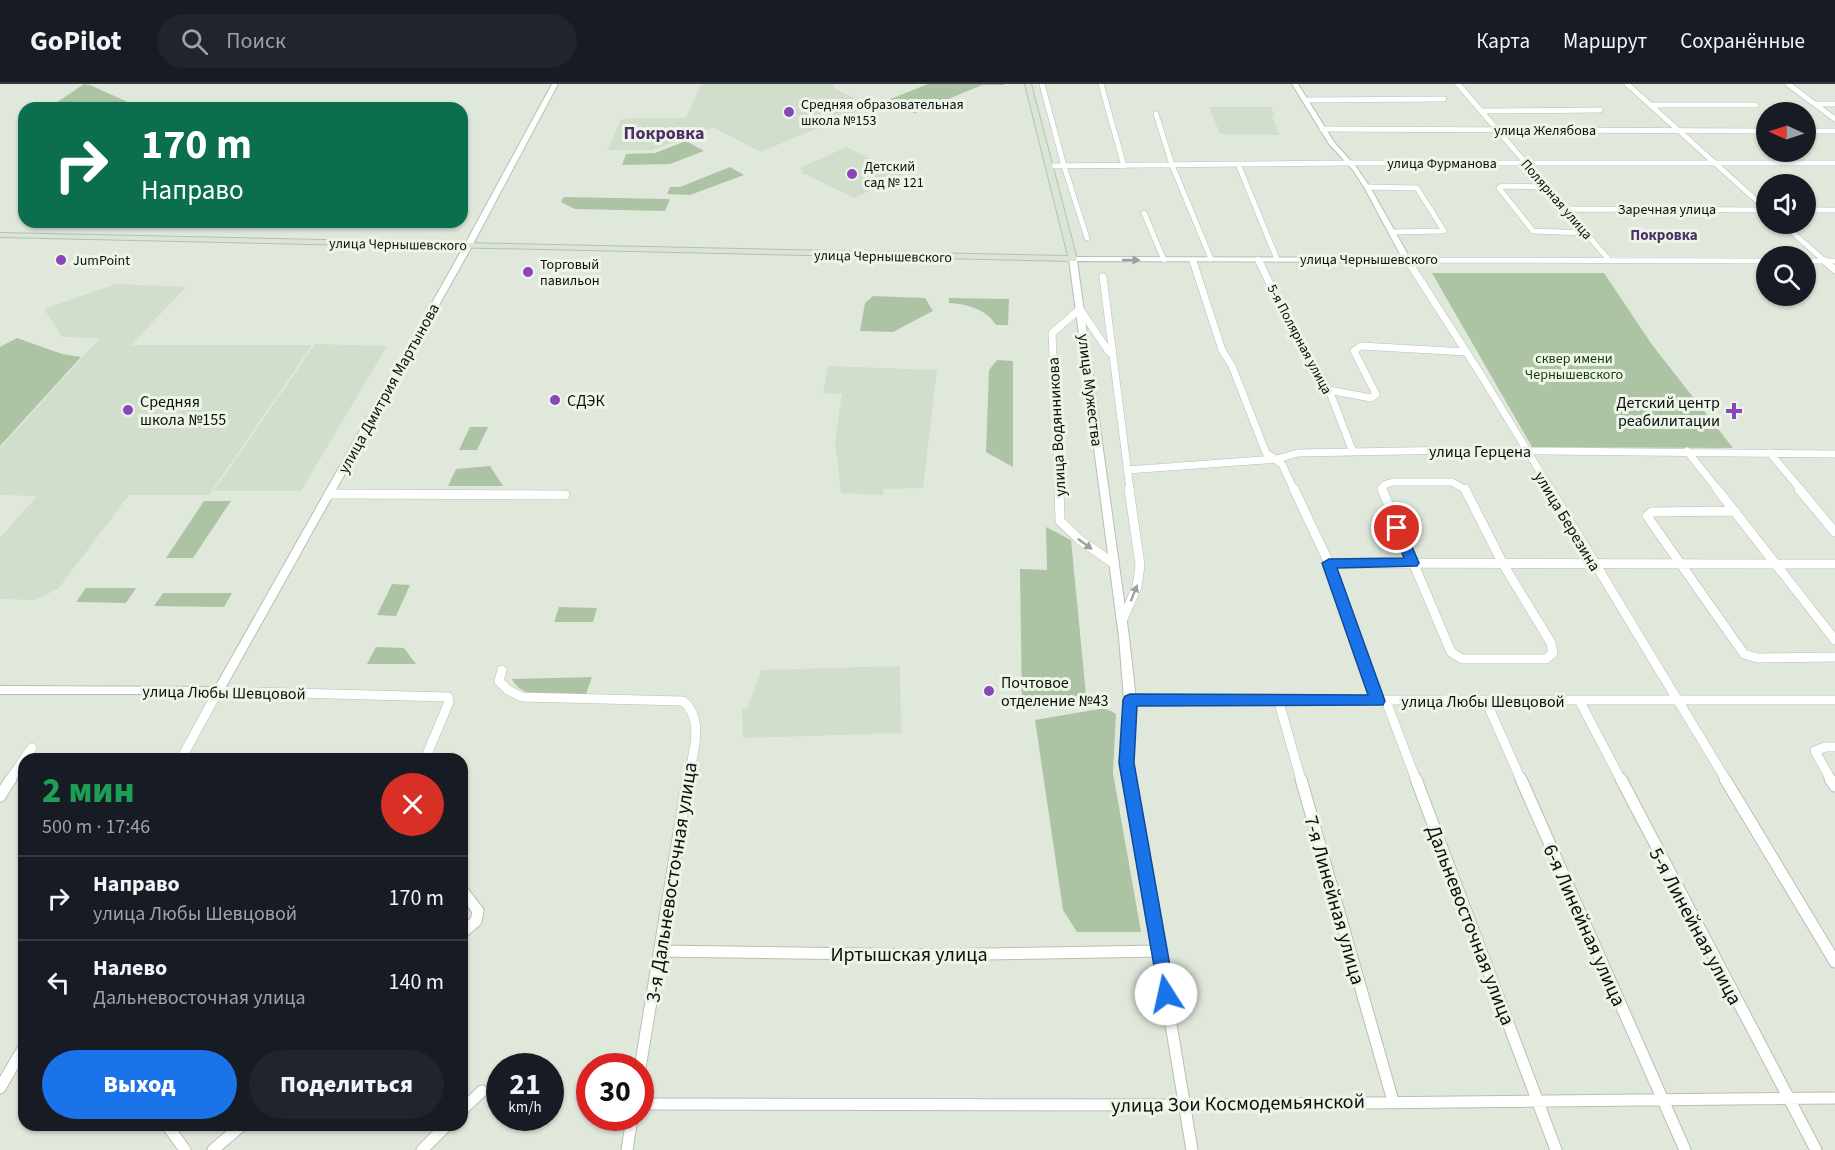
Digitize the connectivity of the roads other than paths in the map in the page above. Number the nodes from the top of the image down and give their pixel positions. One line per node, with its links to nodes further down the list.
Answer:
1 (555, 84): 49 (street, улица Дмитрия Мартынова)
2 (1028, 84): 34 (main road, улица Мужества)
3 (1042, 84): 35 (street)
4 (1101, 84): 32 (street)
5 (1295, 84): 10 (street, улица Березина)
6 (1458, 84): 18 (street, Полярная улица)
7 (1627, 84): 14 (street)
8 (1788, 84): 11 (street)
9 (1444, 99): 10 (street)
10 (1305, 100): 21 (street, улица Березина)
11 (1812, 102)
12 (1816, 104): 13 (street)
13 (1835, 104)
14 (1651, 105): 15 (street); 23 (street)
15 (1756, 105)
16 (1816, 105): 20 (street)
17 (1600, 110): 18 (street)
18 (1482, 111): 22 (street, Полярная улица)
19 (1156, 114): 33 (street)
20 (1835, 119)
21 (1322, 129): 22 (street, улица Желябова); 28 (street, улица Березина)
22 (1498, 130): 23 (street, улица Желябова); 29 (street, Полярная улица)
23 (1681, 131): 24 (street, улица Желябова); 27 (street)
24 (1756, 131)
25 (1816, 131): 26 (street)
26 (1835, 131)
27 (1715, 162): 29 (street, улица Фурманова); 30 (street, улица Фурманова); 38 (street)
28 (1350, 163): 29 (street, улица Фурманова); 31 (street, улица Фурманова); 36 (street, улица Березина)
29 (1525, 163): 37 (street, Полярная улица)
30 (1835, 163)
31 (1238, 164): 33 (street, улица Фурманова); 52 (street, 5-я Полярная улица)
32 (1124, 165): 33 (street, улица Фурманова); 35 (street, улица Фурманова)
33 (1172, 165): 50 (street)
34 (1050, 166): 35 (street, улица Фурманова); 53 (main road, улица Мужества)
35 (1064, 166): 48 (street)
36 (1367, 187): 44 (street, улица Березина); 44 (street)
37 (1547, 187): 39 (street, Полярная улица); 45 (street)
38 (1756, 200)
39 (1567, 209): 40 (street, Заречная улица); 45 (street, Полярная улица)
40 (1756, 210)
41 (1816, 210): 42 (street)
42 (1835, 210)
43 (1144, 213): 54 (street)
44 (1392, 232): 56 (street, улица Березина)
45 (1587, 233): 57 (street, Полярная улица)
46 (1795, 234): 60 (street)
47 (0, 235): 49 (main road, улица Чернышевского)
48 (1087, 238)
49 (468, 246): 53 (main road, улица Чернышевского); 75 (street, улица Дмитрия Мартынова)
50 (1211, 259): 51 (street, улица Чернышевского); 55 (street, улица Чернышевского)
51 (1258, 259): 52 (street, улица Чернышевского); 67 (street, 5-я Полярная улица)
52 (1277, 259): 56 (street, улица Чернышевского)
53 (1073, 260): 54 (street, улица Чернышевского, one-way to 54); 64 (street, улица Мужества)
54 (1164, 260): 55 (street, улица Чернышевского)
55 (1193, 260): 73 (street, Дальневосточная улица)
56 (1407, 260): 57 (street, улица Чернышевского); 65 (street, улица Березина)
57 (1609, 260): 58 (street, улица Чернышевского)
58 (1756, 261)
59 (1816, 261): 60 (street)
60 (1826, 261): 61 (street); 62 (street)
61 (1835, 261)
62 (1835, 270)
63 (1103, 277): 66 (street)
64 (1080, 309): 66 (street); 81 (street, улица Мужества); 81 (street, улица Водянникова, one-way to 81)
65 (1467, 352): 67 (street); 68 (street, улица Березина)
66 (1111, 355): 74 (street)
67 (1329, 390): 70 (street, 5-я Полярная улица)
68 (1525, 451): 69 (street, улица Герцена); 70 (street, улица Герцена); 79 (street, улица Березина)
69 (1687, 451): 71 (street, улица Герцена); 77 (street)
70 (1353, 452): 73 (street, улица Герцена)
71 (1770, 453): 72 (street, улица Герцена); 78 (street)
72 (1835, 454)
73 (1277, 459): 74 (street, улица Герцена); 82 (street, Дальневосточная улица)
74 (1127, 470): 87 (street, one-way to 74)
75 (329, 494): 76 (street); 92 (street, улица Дмитрия Мартынова)
76 (565, 495)
77 (1735, 511): 80 (street); 85 (street)
78 (1835, 532)
79 (1593, 562): 84 (street); 85 (street); 96 (street, улица Березина)
80 (1776, 562): 85 (street); 86 (street); 88 (street)
81 (1113, 563): 87 (street, улица Мужества)
82 (1329, 563): 83 (street); 98 (street, Дальневосточная улица)
83 (1412, 563): 84 (street); 84 (street); 84 (street)
84 (1503, 564)
85 (1680, 564): 89 (street)
86 (1835, 564)
87 (1122, 621): 94 (street, улица Мужества)
88 (1835, 640)
89 (1835, 657)
90 (500, 675): 110 (street, 3-я Дальневосточная улица)
91 (0, 690): 92 (street, улица Любы Шевцовой)
92 (218, 692): 103 (street); 104 (street, улица Любы Шевцовой)
93 (1278, 699): 94 (street, улица Любы Шевцовой); 98 (street, улица Любы Шевцовой); 120 (street, 7-я Линейная улица)
94 (1130, 700): 111 (street)
95 (1579, 700): 96 (street, улица Любы Шевцовой); 99 (street, улица Любы Шевцовой); 118 (street, 5-я Линейная улица)
96 (1677, 700): 97 (street, улица Любы Шевцовой); 112 (street, улица Березина)
97 (1835, 700)
98 (1382, 701): 99 (street, улица Любы Шевцовой); 119 (street, Дальневосточная улица)
99 (1486, 701): 121 (street, 6-я Линейная улица)
100 (1835, 747): 106 (street)
101 (32, 748): 102 (street)
102 (28, 753)
103 (183, 753)
104 (427, 753)
105 (18, 768): 107 (street)
106 (1835, 786)
107 (0, 796)
108 (468, 898): 109 (street)
109 (468, 928)
110 (660, 951): 111 (street, Иртышская улица); 113 (street, 3-я Дальневосточная улица)
111 (1159, 951): 124 (street)
112 (1835, 962)
113 (643, 1053)
114 (18, 1060): 115 (street)
115 (0, 1088)
116 (482, 1091): 122 (street)
117 (1835, 1098): 118 (street, улица Зои Космодемьянской)
118 (1789, 1099): 121 (street, улица Зои Космодемьянской); 136 (street, 5-я Линейная улица)
119 (1538, 1100): 120 (street, улица Зои Космодемьянской); 121 (street, улица Зои Космодемьянской); 134 (street, Дальневосточная улица)
120 (1393, 1101): 124 (street, улица Зои Космодемьянской)
121 (1663, 1101): 135 (street, 6-я Линейная улица)
122 (468, 1104)
123 (654, 1104): 124 (street, улица Зои Космодемьянской)
124 (1185, 1105): 133 (street)
125 (171, 1131): 129 (street)
126 (235, 1131): 130 (street)
127 (441, 1131): 131 (street)
128 (630, 1131): 132 (street)
129 (185, 1150)
130 (213, 1150)
131 (422, 1150)
132 (627, 1150)
133 (1192, 1150)
134 (1556, 1150)
135 (1685, 1150)
136 (1816, 1150)

